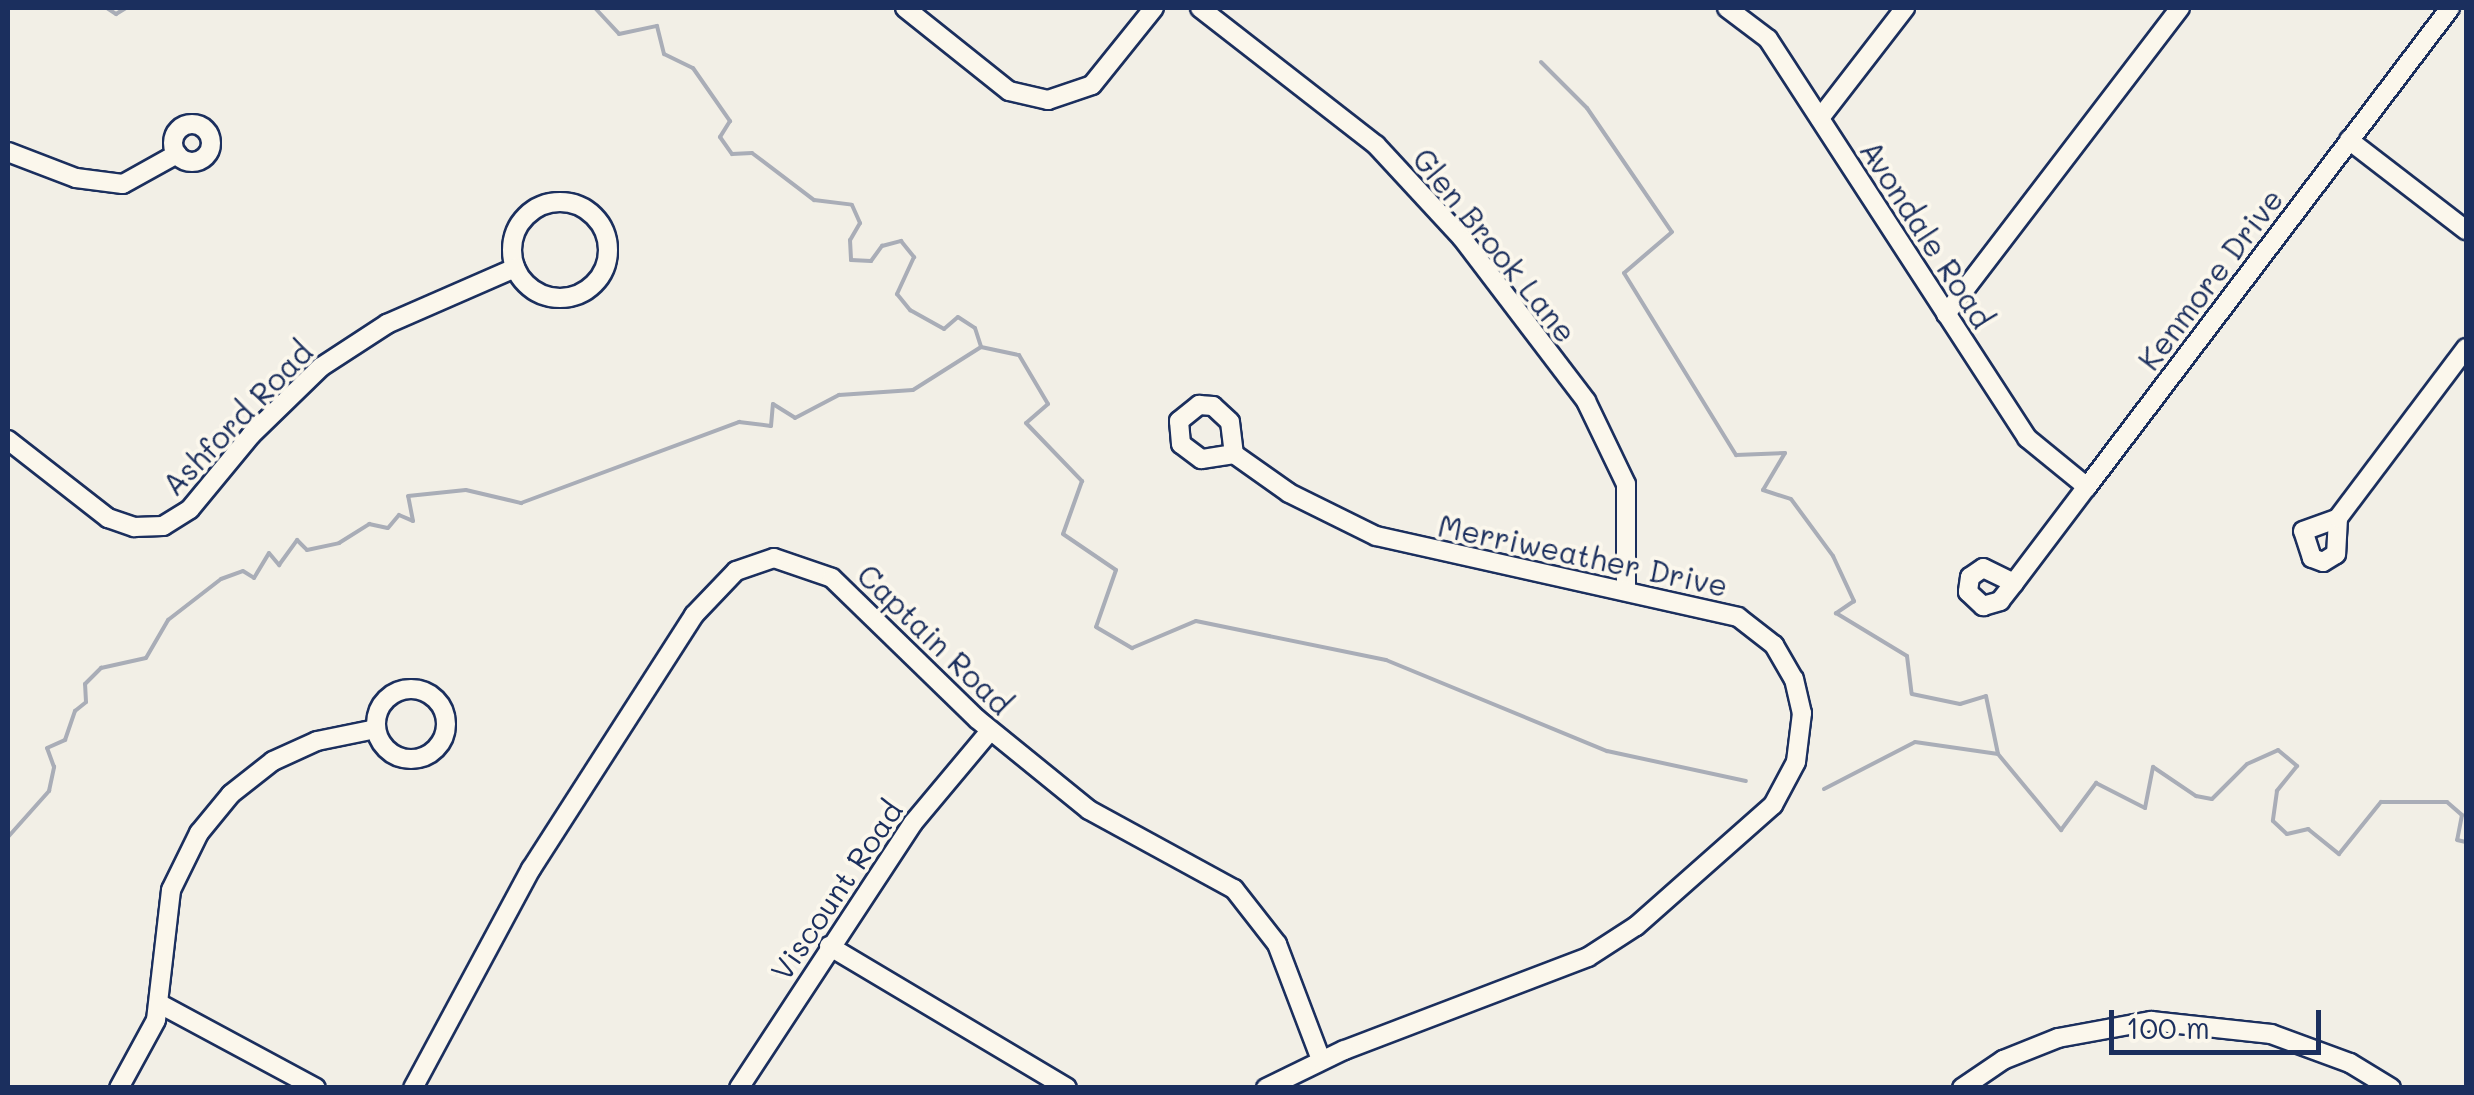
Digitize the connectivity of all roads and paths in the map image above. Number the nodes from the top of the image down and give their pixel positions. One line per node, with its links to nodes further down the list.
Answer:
1 (906, 8): 2 (street)
2 (1154, 8)
3 (1200, 8): 21 (street, Glen Brook Lane)
4 (1727, 8): 8 (street, Avondale Road)
5 (1905, 8): 8 (street)
6 (2180, 8): 14 (street)
7 (2450, 8): 9 (street, Kenmore Drive)
8 (1820, 118): 14 (street, Avondale Road)
9 (2349, 140): 12 (street); 18 (street, Kenmore Drive)
10 (8, 152): 11 (street)
11 (177, 154)
12 (2466, 230)
13 (515, 268): 13 (street); 16 (street, Ashford Road)
14 (1946, 314): 18 (street, Avondale Road)
15 (2466, 348): 19 (street)
16 (8, 440)
17 (1234, 454): 21 (street, Merriweather Drive)
18 (2088, 486): 20 (street, Kenmore Drive)
19 (2338, 518)
20 (2014, 583)
21 (1626, 590): 26 (street, Merriweather Drive)
22 (376, 729): 25 (street)
23 (990, 731): 24 (street, Viscount Road); 26 (street, Captain Road); 29 (street, Captain Road)
24 (829, 946): 30 (street, Viscount Road); 31 (street)
25 (160, 1004): 27 (street); 28 (street)
26 (1322, 1060): 32 (street, Merriweather Drive)
27 (119, 1088)
28 (316, 1088)
29 (412, 1088)
30 (738, 1088)
31 (1068, 1088)
32 (1266, 1088)
33 (1962, 1088): 34 (street)
34 (2391, 1088)

